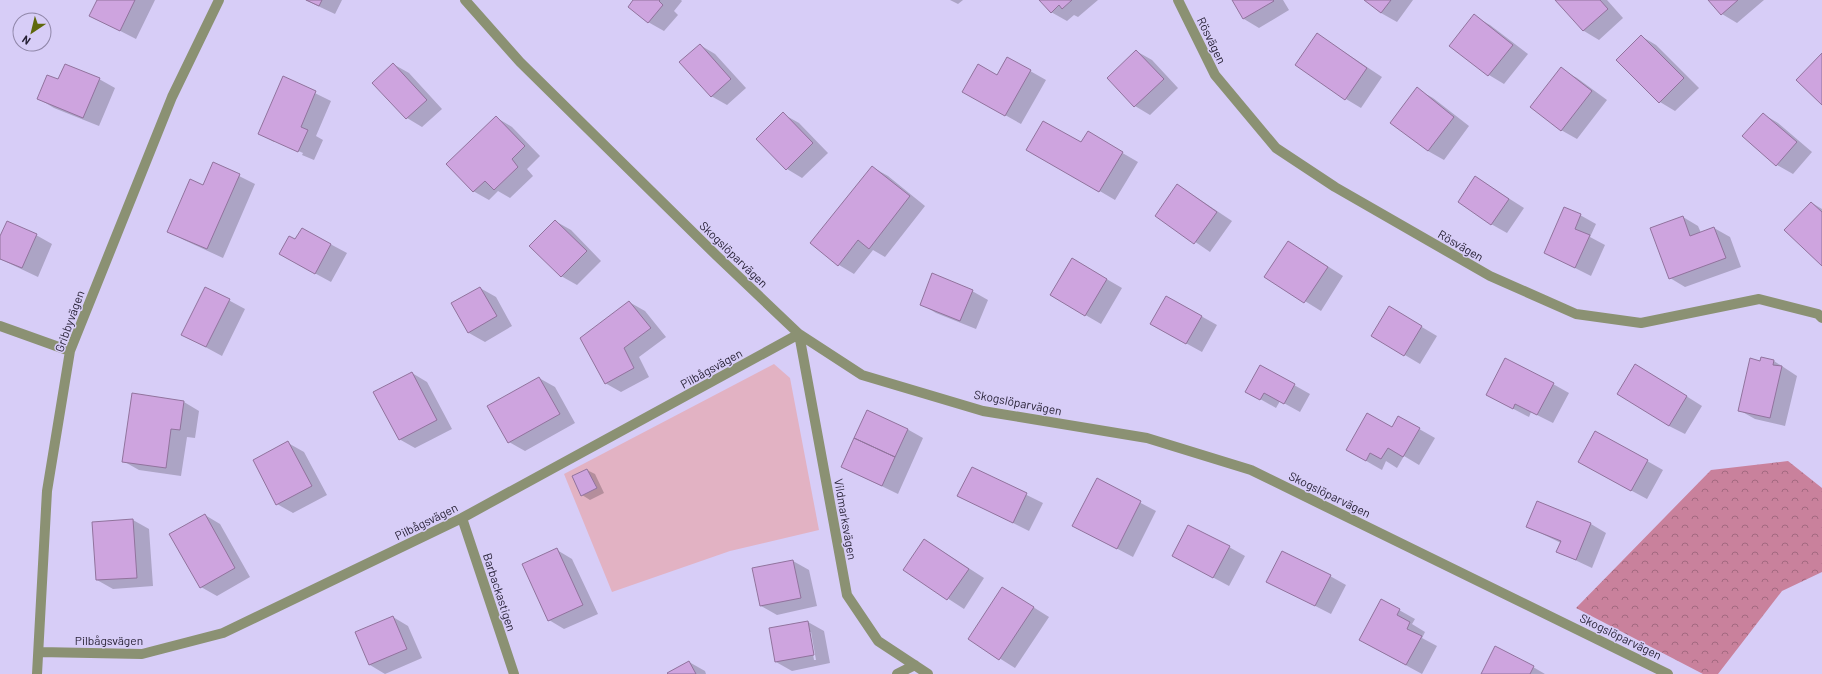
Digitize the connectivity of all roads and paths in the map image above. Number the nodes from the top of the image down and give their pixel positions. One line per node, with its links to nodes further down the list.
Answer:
1 (219, 0): 7 (street, Gribbyvägen)
2 (466, 0): 6 (street, Skogslöparvägen)
3 (1178, 0): 4 (street, Rösvägen)
4 (1822, 318)
5 (0, 326): 7 (street)
6 (800, 334): 8 (street, Pilbågsvägen); 10 (street, Vildmarksvägen); 15 (street, Skogslöparvägen)
7 (70, 351): 9 (street, Gribbyvägen)
8 (462, 518): 9 (street, Pilbågsvägen); 12 (street, Barbackastigen)
9 (39, 652): 11 (street, Gribbyvägen)
10 (914, 665): 13 (street); 14 (street, Vildmarksvägen)
11 (37, 674)
12 (514, 674)
13 (897, 674)
14 (928, 674)
15 (1668, 674)

